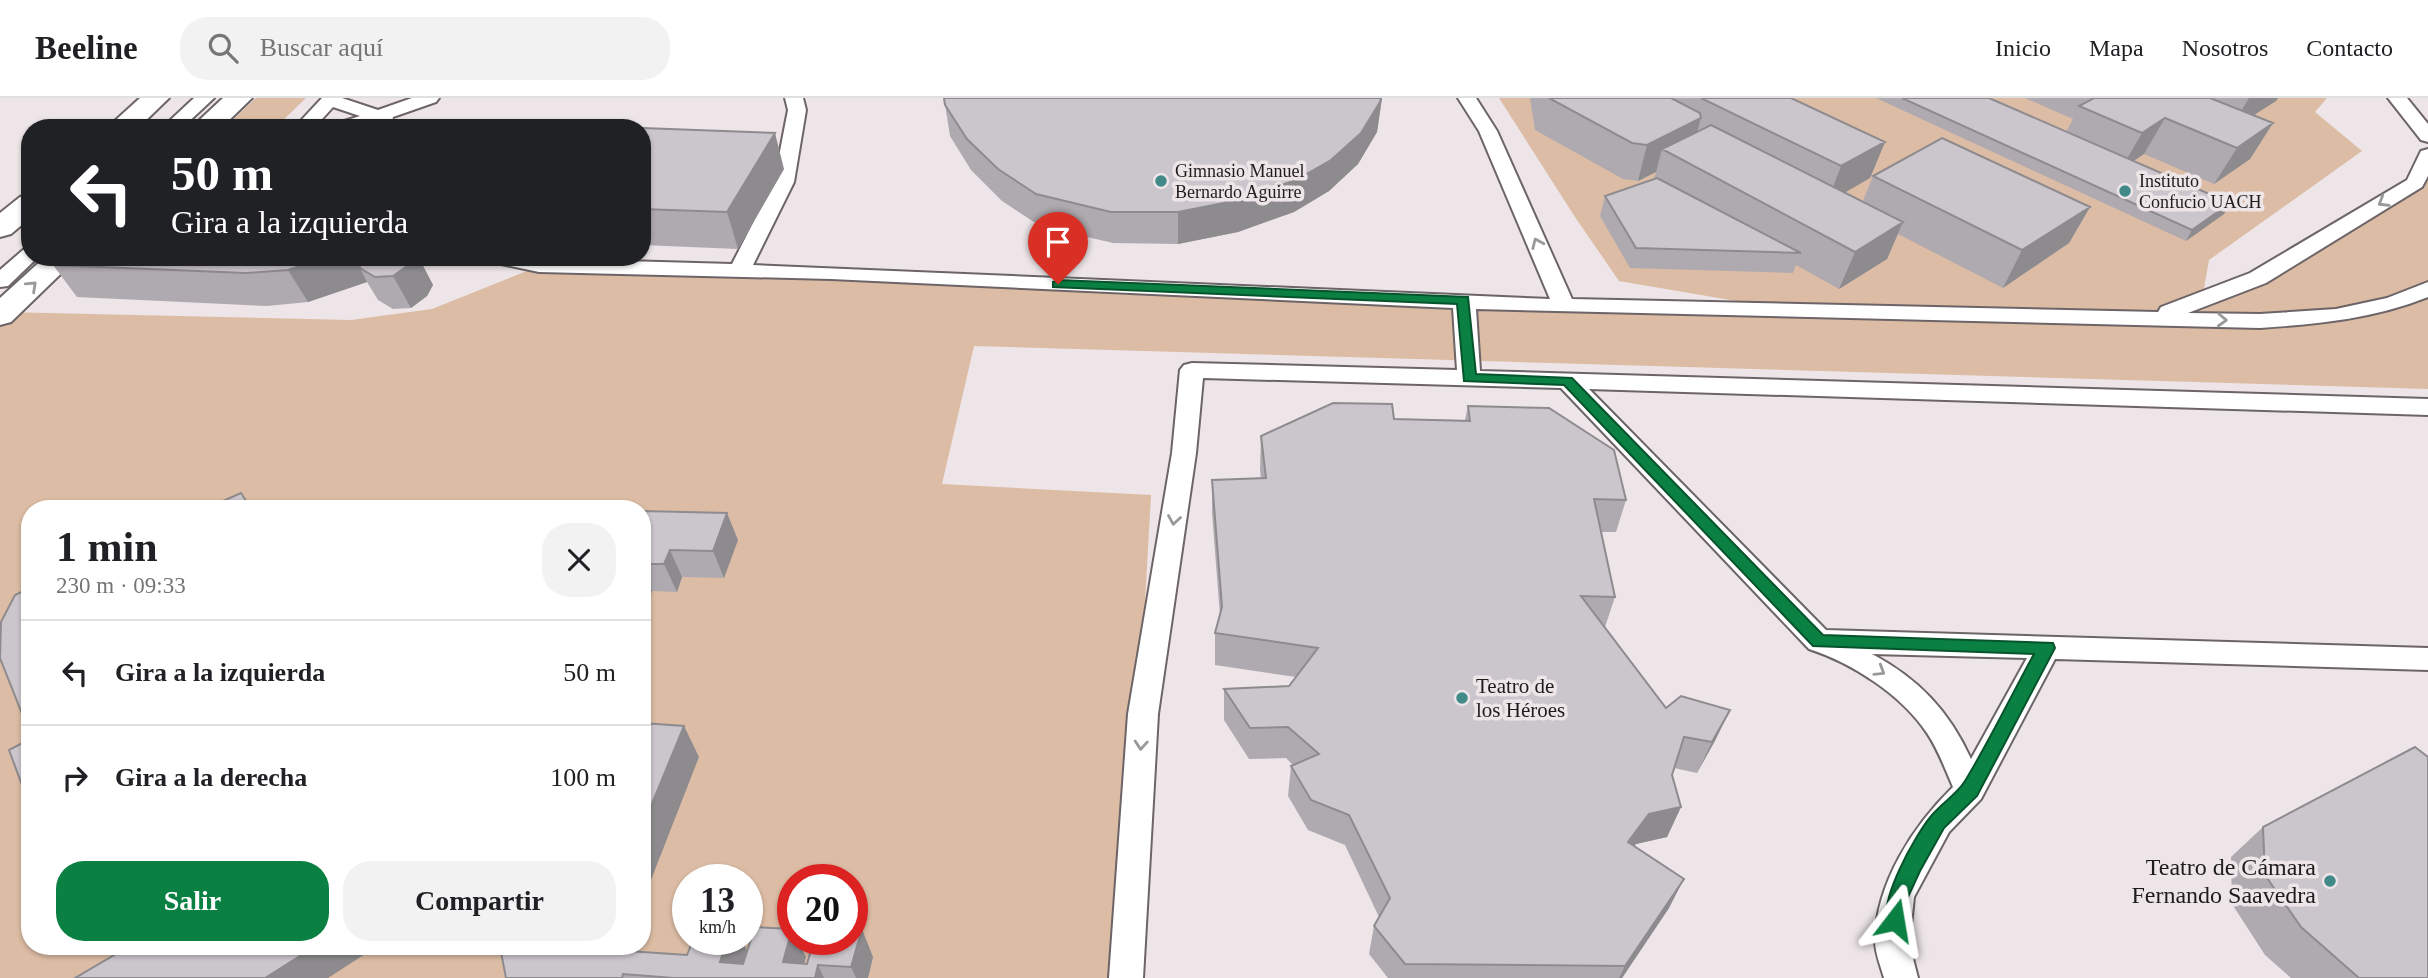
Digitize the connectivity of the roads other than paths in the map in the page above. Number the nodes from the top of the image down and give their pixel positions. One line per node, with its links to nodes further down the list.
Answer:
1 (156, 98): 10 (main road)
2 (205, 98): 11 (lane)
3 (239, 98): 12 (main road)
4 (430, 98): 9 (lane)
5 (794, 98): 23 (lane)
6 (1467, 98): 27 (lane, one-way to 6)
7 (2397, 98): 16 (lane)
8 (331, 99): 9 (lane); 13 (lane)
9 (379, 115): 14 (lane); 15 (lane)
10 (132, 119)
11 (182, 119)
12 (215, 119)
13 (312, 119)
14 (368, 119)
15 (385, 119)
16 (2425, 129)
17 (2428, 155): 29 (lane, one-way to 29)
18 (21, 211): 19 (main road)
19 (0, 228)
20 (21, 262): 24 (lane)
21 (53, 266): 28 (main road, one-way to 21)
22 (623, 266): 23 (lane)
23 (739, 271): 26 (lane)
24 (0, 281)
25 (2428, 289): 29 (lane, one-way to 25)
26 (1464, 300): 27 (lane); 30 (lane)
27 (1564, 306): 29 (lane)
28 (0, 315)
29 (2154, 317)
30 (1469, 378): 31 (lane); 37 (lane, one-way to 37)
31 (1567, 381): 32 (lane); 33 (lane)
32 (2428, 407)
33 (1819, 641): 34 (lane); 36 (lane, one-way to 36)
34 (2047, 648): 35 (lane); 36 (lane)
35 (2428, 659)
36 (1970, 790): 38 (lane)
37 (1126, 978)
38 (1901, 978)

